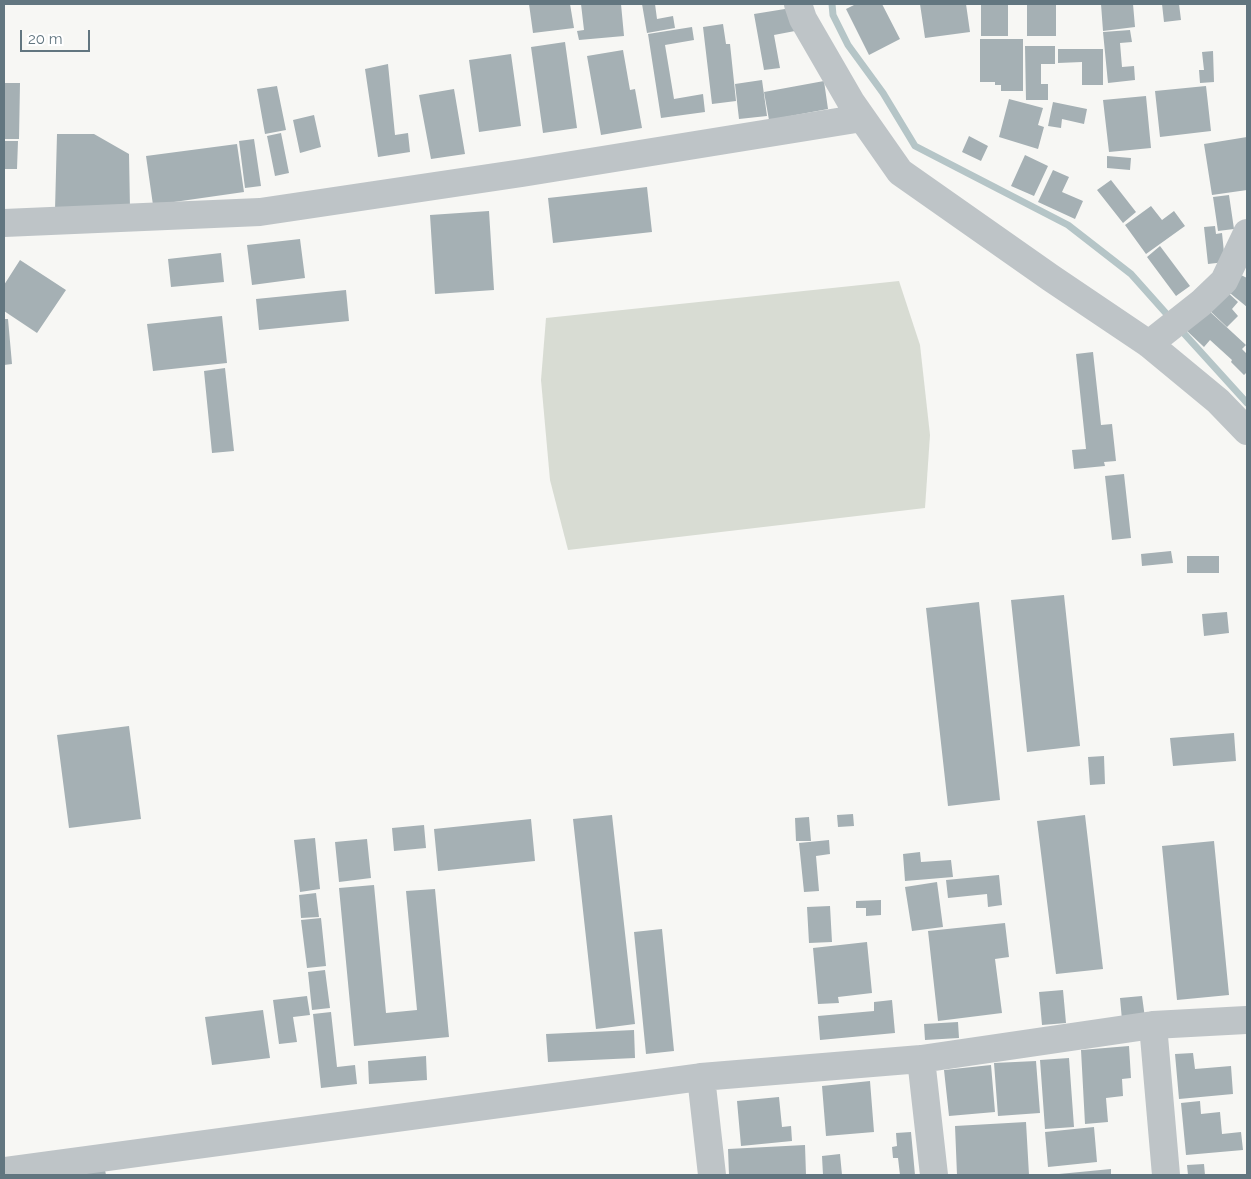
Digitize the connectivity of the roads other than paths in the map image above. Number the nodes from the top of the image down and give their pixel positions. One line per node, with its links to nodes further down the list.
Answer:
1 (798, 4): 2 (street)
2 (862, 118): 3 (street); 5 (street)
3 (4, 222)
4 (1247, 234): 5 (street)
5 (1149, 344): 6 (street)
6 (1247, 431)
7 (1246, 1020): 8 (street)
8 (1153, 1025): 9 (street); 14 (street)
9 (922, 1059): 10 (street); 13 (street)
10 (701, 1077): 11 (street); 12 (street)
11 (4, 1171)
12 (712, 1175)
13 (934, 1175)
14 (1166, 1175)

